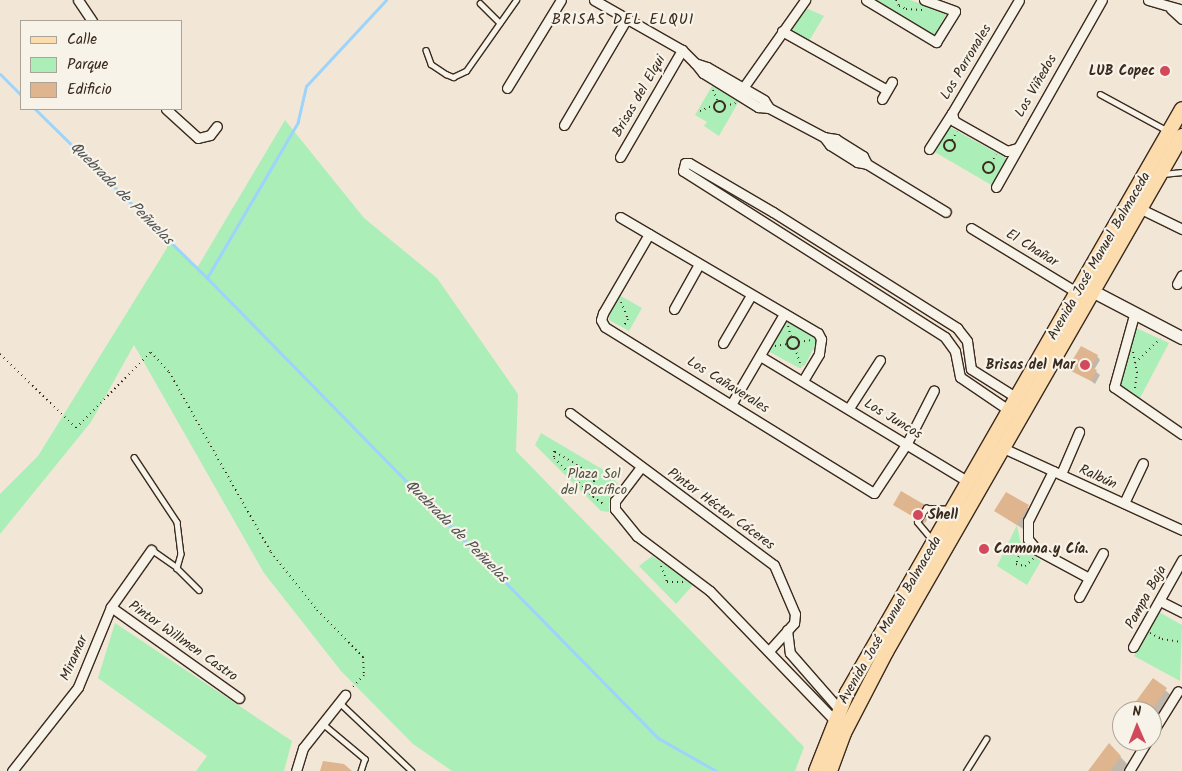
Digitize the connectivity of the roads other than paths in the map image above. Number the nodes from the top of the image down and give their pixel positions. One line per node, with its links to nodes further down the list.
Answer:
1 (78, 0): 15 (street)
2 (516, 0): 17 (lane)
3 (561, 0): 22 (street)
4 (594, 0): 14 (street, Brisas del Elqui)
5 (805, 0): 18 (street)
6 (866, 0): 7 (street)
7 (924, 0)
8 (1019, 0): 29 (street, Los Parronales)
9 (1102, 0): 33 (street, Los Viñedos)
10 (1148, 0): 12 (street)
11 (480, 3): 17 (lane)
12 (1171, 9): 13 (street); 16 (street)
13 (1182, 10)
14 (626, 18): 20 (street, Brisas del Elqui); 30 (street)
15 (91, 20)
16 (1182, 20)
17 (500, 23): 19 (lane)
18 (782, 31): 23 (street); 25 (street)
19 (426, 50)
20 (682, 50): 21 (street, Brisas del Elqui); 35 (street, Brisas del Elqui)
21 (695, 63): 23 (street, Brisas del Elqui); 26 (street, Brisas del Elqui)
22 (508, 88)
23 (743, 88): 26 (street, Brisas del Elqui)
24 (1100, 94): 32 (lane)
25 (882, 99)
26 (769, 108): 41 (street, Brisas del Elqui)
27 (1182, 109): 32 (main road, Avenida José Manuel Balmaceda)
28 (167, 110): 31 (street)
29 (952, 113): 33 (street, Los Parronales); 34 (street, Los Parronales)
30 (564, 125)
31 (217, 126)
32 (1176, 134): 37 (main road, Avenida José Manuel Balmaceda); 50 (main road, Avenida José Manuel Balmaceda)
33 (1017, 148): 38 (street, Los Viñedos)
34 (929, 149)
35 (620, 157)
36 (1182, 172): 37 (lane)
37 (1159, 174): 39 (main road, Avenida José Manuel Balmaceda)
38 (996, 187)
39 (1141, 209): 45 (street); 53 (main road, Avenida José Manuel Balmaceda)
40 (773, 212): 43 (street); 43 (street); 47 (street)
41 (946, 212)
42 (620, 217): 46 (street)
43 (765, 223): 49 (street)
44 (971, 228): 54 (street, El Chañar)
45 (1182, 229)
46 (649, 234): 48 (street); 68 (street, Los Cañaverales)
47 (844, 256): 49 (street); 56 (street)
48 (699, 264): 55 (street); 57 (street)
49 (836, 268): 60 (street)
50 (1090, 270): 53 (street); 54 (main road, Avenida José Manuel Balmaceda)
51 (1182, 275): 52 (street)
52 (1177, 284)
53 (1092, 290): 59 (street); 75 (main road, Avenida José Manuel Balmaceda)
54 (1078, 293): 67 (main road, Avenida José Manuel Balmaceda)
55 (751, 295): 58 (street); 62 (street)
56 (923, 307): 60 (street); 67 (street)
57 (674, 309)
58 (784, 314): 63 (street); 65 (street)
59 (1134, 315): 61 (street); 73 (street)
60 (915, 318): 70 (street)
61 (1182, 338)
62 (723, 343)
63 (760, 356): 65 (street, Los Juncos); 68 (street)
64 (880, 360): 69 (street)
65 (804, 379): 69 (street, Los Juncos)
66 (934, 390): 74 (street)
67 (1017, 398): 70 (main road, Avenida José Manuel Balmaceda)
68 (732, 404): 74 (street, Los Cañaverales)
69 (849, 408): 74 (street, Los Juncos)
70 (1010, 411): 80 (main road, Avenida José Manuel Balmaceda)
71 (570, 413): 78 (street, Pintor Héctor Cáceres)
72 (1079, 432): 79 (street)
73 (1182, 434)
74 (907, 443): 80 (street, Los Juncos)
75 (1003, 448): 79 (street, Ralbún); 111 (main road, Avenida José Manuel Balmaceda)
76 (134, 457): 88 (lane)
77 (1143, 463): 81 (street)
78 (642, 467): 95 (street, Pintor Héctor Cáceres); 97 (street)
79 (1057, 472): 81 (street, Ralbún); 89 (street)
80 (969, 482): 82 (main road, Avenida José Manuel Balmaceda)
81 (1124, 504): 83 (street, Ralbún)
82 (954, 509): 84 (main road, Avenida José Manuel Balmaceda); 84 (lane)
83 (1182, 530)
84 (934, 542): 101 (main road, Avenida José Manuel Balmaceda)
85 (151, 550): 88 (lane); 93 (street, Miramar)
86 (1104, 553): 89 (street)
87 (1182, 560): 92 (street, Pampa Baja)
88 (177, 568): 90 (lane)
89 (1089, 578): 91 (street)
90 (199, 590)
91 (1079, 597)
92 (1160, 600): 94 (street); 96 (street, Pampa Baja)
93 (110, 607): 99 (street, Pintor Willmen Castro); 106 (street, Miramar)
94 (1182, 612)
95 (787, 630): 97 (street, Pintor Héctor Cáceres); 101 (street, Pintor Héctor Cáceres)
96 (1134, 648)
97 (770, 650): 101 (street)
98 (1178, 691): 102 (street)
99 (240, 698)
100 (342, 698): 103 (street); 109 (lane)
101 (837, 715): 110 (main road, Avenida José Manuel Balmaceda)
102 (1162, 717)
103 (321, 723): 107 (street); 108 (lane)
104 (986, 739): 112 (lane)
105 (1141, 751): 113 (street)
106 (12, 771)
107 (296, 771)
108 (361, 771)
109 (412, 771)
110 (816, 771)
111 (830, 771)
112 (966, 771)
113 (1129, 771)

